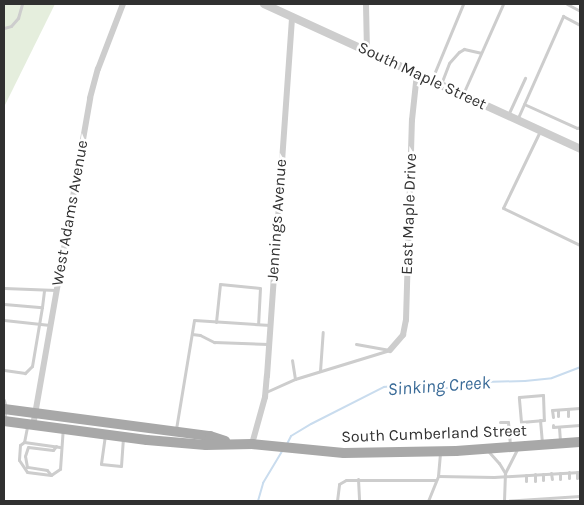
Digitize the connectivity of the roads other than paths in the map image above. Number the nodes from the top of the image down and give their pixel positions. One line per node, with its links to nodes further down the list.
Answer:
1 (22, 4): 11 (lane)
2 (123, 4): 28 (street, West Adams Avenue)
3 (264, 4): 9 (street, South Maple Street)
4 (366, 4): 12 (street)
5 (463, 4): 16 (lane)
6 (503, 4): 13 (lane)
7 (567, 4): 8 (lane)
8 (580, 11)
9 (292, 17): 12 (street, South Maple Street); 36 (street, Jennings Avenue)
10 (580, 25): 19 (lane)
11 (4, 28)
12 (367, 50): 14 (street, South Maple Street)
13 (481, 53): 17 (lane); 18 (lane)
14 (417, 73): 16 (street, South Maple Street); 41 (street, East Maple Drive)
15 (525, 78): 20 (lane)
16 (431, 80): 17 (street, South Maple Street)
17 (441, 84): 18 (street, South Maple Street)
18 (463, 95): 20 (street, South Maple Street)
19 (524, 104): 21 (lane); 22 (lane)
20 (508, 116): 21 (street, South Maple Street)
21 (516, 120): 23 (street, South Maple Street)
22 (580, 127)
23 (540, 131): 24 (street, South Maple Street); 25 (lane)
24 (580, 149)
25 (580, 245)
26 (4, 288): 27 (lane)
27 (44, 290): 28 (lane); 30 (lane)
28 (56, 290): 35 (street, West Adams Avenue)
29 (4, 304): 30 (lane)
30 (42, 307): 33 (lane)
31 (4, 320): 33 (lane)
32 (216, 322): 34 (lane); 34 (lane); 38 (lane)
33 (39, 324): 35 (lane); 43 (lane)
34 (258, 324): 36 (lane)
35 (50, 325): 44 (street, West Adams Avenue)
36 (270, 325): 39 (street, Jennings Avenue)
37 (323, 332): 46 (lane)
38 (192, 334): 39 (lane); 65 (lane)
39 (269, 344): 48 (street, Jennings Avenue)
40 (356, 344): 41 (lane)
41 (390, 350): 46 (lane)
42 (292, 360): 47 (lane)
43 (32, 366): 44 (lane); 45 (lane)
44 (43, 368): 53 (street, West Adams Avenue)
45 (4, 370)
46 (320, 371): 47 (lane)
47 (295, 379): 48 (lane)
48 (265, 392): 71 (street, Jennings Avenue)
49 (5, 406): 53 (main road, South Cumberland Street); 58 (lane)
50 (568, 409): 51 (lane); 52 (lane); 55 (lane)
51 (580, 409)
52 (558, 410): 54 (lane); 56 (lane)
53 (35, 414): 62 (street, West Adams Avenue); 65 (main road, South Cumberland Street)
54 (558, 416)
55 (568, 416)
56 (553, 417)
57 (540, 420): 57 (lane); 73 (lane)
58 (4, 421): 62 (main road, South Cumberland Street)
59 (500, 422): 76 (lane)
60 (553, 425): 63 (lane)
61 (580, 425): 63 (lane)
62 (30, 426): 64 (main road, South Cumberland Street); 68 (lane)
63 (559, 426): 72 (lane)
64 (63, 430): 66 (main road, South Cumberland Street); 75 (lane)
65 (176, 432): 69 (main road, South Cumberland Street)
66 (105, 435): 67 (main road, South Cumberland Street); 67 (lane)
67 (123, 437): 69 (main road, South Cumberland Street)
68 (24, 442): 74 (lane); 85 (lane)
69 (228, 442): 71 (main road, South Cumberland Street)
70 (580, 442): 72 (main road, South Cumberland Street)
71 (252, 444): 78 (main road, South Cumberland Street)
72 (560, 444): 73 (main road, South Cumberland Street)
73 (542, 445): 76 (main road, South Cumberland Street)
74 (56, 446): 75 (lane); 85 (lane)
75 (60, 447): 85 (lane)
76 (515, 447): 77 (main road, South Cumberland Street); 86 (lane)
77 (486, 449): 78 (main road, South Cumberland Street); 86 (lane)
78 (440, 451): 88 (lane)
79 (560, 472): 80 (lane); 82 (lane); 93 (lane)
80 (569, 472): 81 (lane); 89 (lane)
81 (578, 472): 90 (lane)
82 (551, 473): 84 (lane); 92 (lane)
83 (535, 474): 84 (lane); 87 (lane); 96 (lane)
84 (543, 474): 94 (lane)
85 (50, 475)
86 (505, 475): 87 (lane); 88 (lane); 114 (lane)
87 (526, 475): 95 (lane)
88 (437, 478): 91 (lane); 113 (lane)
89 (569, 478)
90 (577, 478)
91 (358, 479): 111 (lane); 112 (lane)
92 (552, 479)
93 (560, 479)
94 (543, 480)
95 (526, 481)
96 (535, 481)
97 (570, 490): 104 (lane)
98 (578, 490): 105 (lane)
99 (552, 491): 108 (lane)
100 (561, 491): 106 (lane)
101 (544, 492): 107 (lane)
102 (536, 493): 109 (lane)
103 (527, 494): 110 (lane)
104 (570, 496): 105 (lane); 106 (lane)
105 (580, 496)
106 (561, 497): 108 (lane)
107 (544, 498): 108 (lane); 109 (lane)
108 (553, 498)
109 (537, 499): 110 (lane)
110 (528, 500): 114 (lane)
111 (337, 501)
112 (359, 501)
113 (428, 501)
114 (504, 501)

